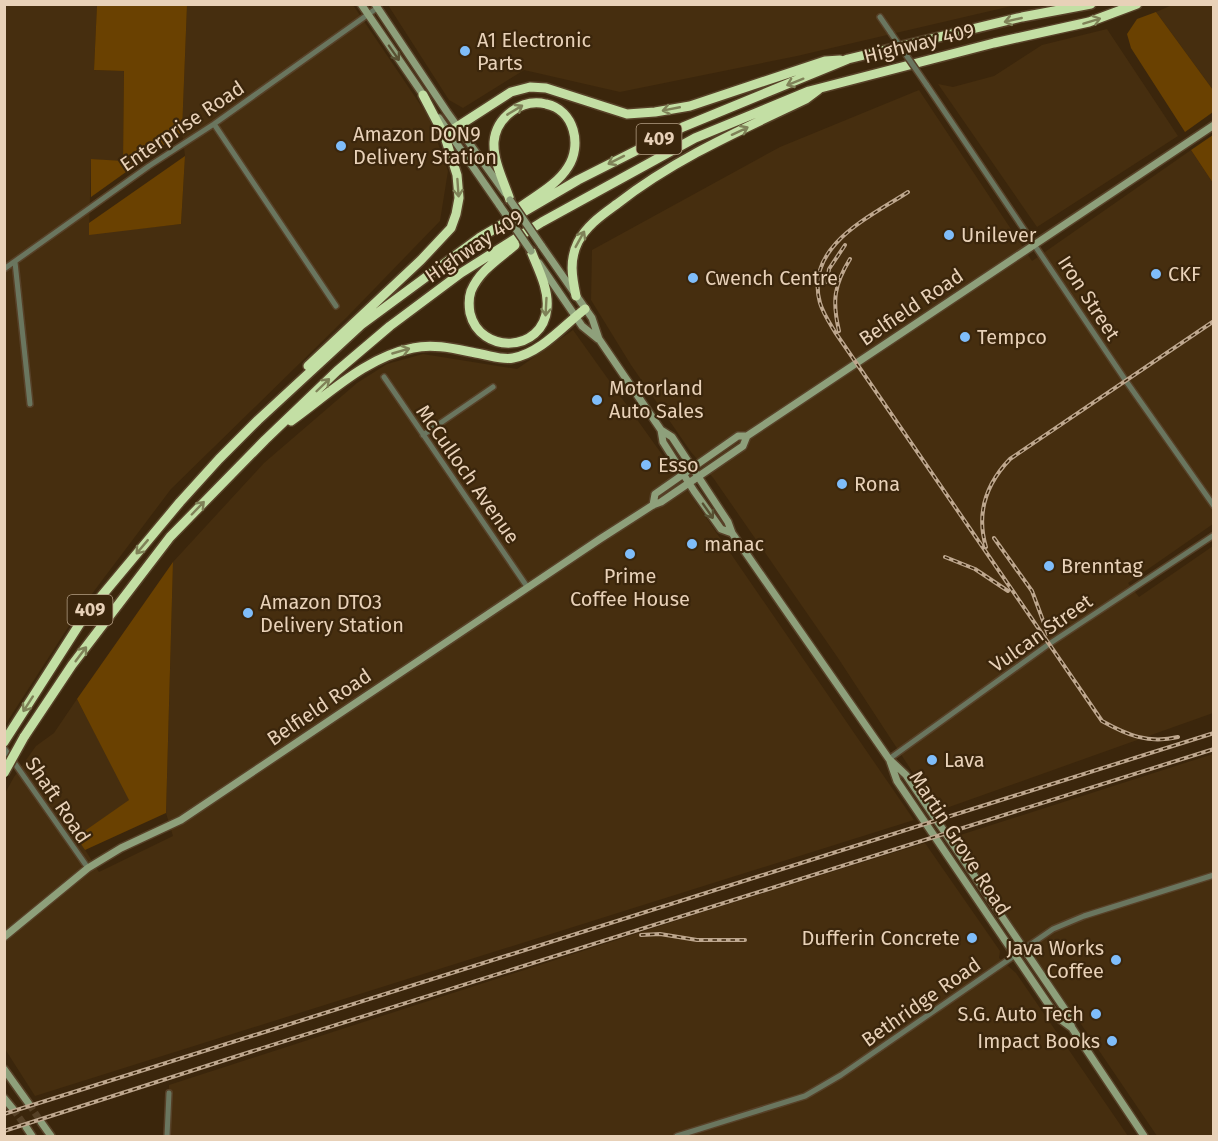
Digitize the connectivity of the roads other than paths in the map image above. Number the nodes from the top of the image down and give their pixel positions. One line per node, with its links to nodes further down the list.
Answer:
1 (361, 4): 5 (main road, Martin Grove Road)
2 (1091, 4): 7 (highway, Highway 409 / 409, one-way to 7)
3 (1137, 4): 8 (highway, Highway 409 / 409, one-way to 3)
4 (376, 6): 5 (street, Enterprise Road); 12 (main road, Martin Grove Road)
5 (368, 14): 9 (main road, Martin Grove Road, one-way to 9); 10 (street, Enterprise Road)
6 (880, 17): 16 (street, Iron Street, bridge)
7 (848, 59): 12 (highway, one-way to 12); 15 (highway, Highway 409 / 409, one-way to 15)
8 (824, 85): 14 (highway, Highway 409 / 409); 20 (highway, one-way to 8)
9 (423, 95): 12 (main road, Martin Grove Road); 28 (highway, one-way to 28)
10 (214, 124): 18 (street, Enterprise Road); 21 (street)
11 (1214, 125): 16 (main road, Belfield Road)
12 (453, 130): 13 (main road, Martin Grove Road); 17 (main road, Martin Grove Road, bridge)
13 (510, 200): 15 (highway, one-way to 15); 20 (main road, Martin Grove Road, bridge)
14 (542, 222): 17 (highway, one-way to 14); 32 (highway, Highway 409 / 409, one-way to 14)
15 (479, 237): 28 (highway, Highway 409 / 409)
16 (1035, 243): 31 (main road, Belfield Road); 38 (street, Iron Street)
17 (531, 251): 23 (main road, Martin Grove Road)
18 (15, 262): 19 (street, Enterprise Road); 27 (street)
19 (4, 269)
20 (576, 296): 22 (main road, Martin Grove Road)
21 (336, 306)
22 (585, 309): 23 (highway); 24 (main road, Martin Grove Road)
23 (576, 316): 24 (main road, Martin Grove Road); 32 (highway, one-way to 23)
24 (599, 339): 29 (main road, Martin Grove Road)
25 (384, 377): 30 (street, McCulloch Avenue)
26 (493, 387): 30 (street)
27 (30, 404)
28 (258, 420): 42 (highway, Highway 409 / 409, one-way to 42)
29 (662, 430): 33 (main road, Martin Grove Road); 34 (main road, Martin Grove Road)
30 (423, 435): 41 (street, McCulloch Avenue)
31 (747, 436): 33 (main road, Belfield Road); 35 (main road, Belfield Road)
32 (265, 440): 45 (highway, Highway 409 / 409, one-way to 32, bridge)
33 (692, 467): 34 (main road, Belfield Road); 35 (main road, Martin Grove Road)
34 (683, 474): 36 (main road, Martin Grove Road); 37 (main road, Belfield Road)
35 (698, 476): 36 (main road, Belfield Road); 39 (main road, Martin Grove Road)
36 (689, 483): 37 (main road, Belfield Road); 39 (main road, Martin Grove Road, one-way to 39)
37 (653, 504): 41 (main road, Belfield Road)
38 (1214, 506)
39 (732, 533): 44 (main road, Martin Grove Road)
40 (1214, 535): 44 (street, Vulcan Street)
41 (528, 588): 46 (main road, Belfield Road)
42 (4, 742)
43 (4, 747): 46 (street, Shaft Road)
44 (889, 759): 49 (main road, Martin Grove Road); 50 (main road, Martin Grove Road)
45 (4, 773)
46 (88, 868): 48 (main road, Belfield Road)
47 (1214, 875): 49 (street, Bethridge Road)
48 (4, 937)
49 (1024, 950): 50 (street, Bethridge Road); 51 (main road, Martin Grove Road)
50 (1015, 956): 51 (main road, Martin Grove Road); 62 (street, Bethridge Road)
51 (1072, 1028): 63 (main road, Martin Grove Road)
52 (4, 1069): 55 (main road)
53 (168, 1093): 61 (street)
54 (4, 1098): 56 (main road)
55 (29, 1104)
56 (13, 1110)
57 (42, 1122): 60 (main road)
58 (26, 1127): 59 (main road)
59 (32, 1137)
60 (51, 1137)
61 (166, 1137)
62 (677, 1137)
63 (1144, 1137)

